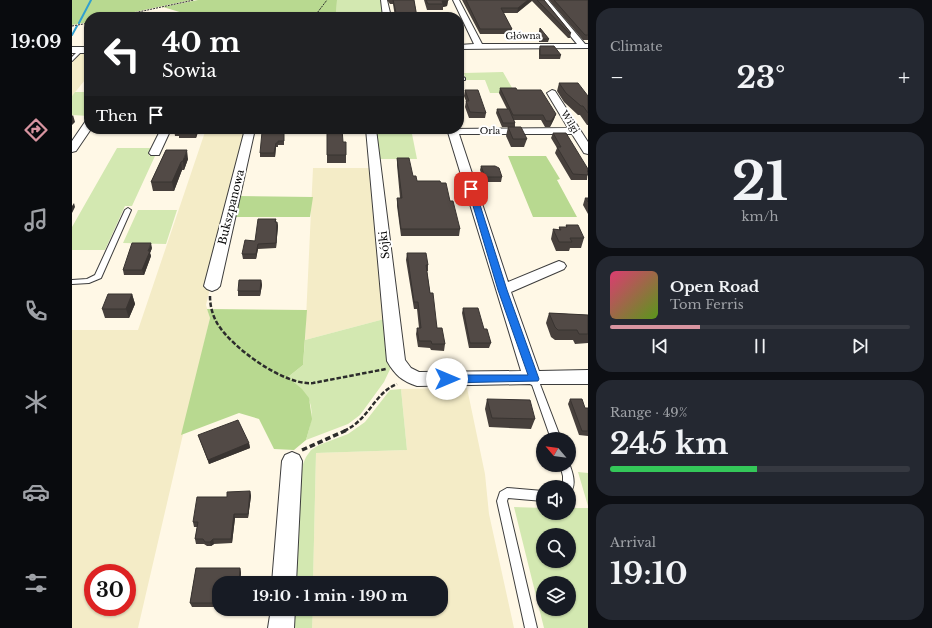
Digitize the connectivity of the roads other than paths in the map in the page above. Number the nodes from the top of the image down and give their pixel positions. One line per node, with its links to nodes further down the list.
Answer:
1 (384, 0): 4 (street)
2 (456, 0): 5 (street)
3 (544, 0): 7 (street)
4 (386, 12)
5 (462, 12)
6 (464, 16): 9 (street)
7 (586, 46): 9 (street, Główna)
8 (464, 47): 9 (street, Główna)
9 (479, 47)
10 (81, 50): 11 (lane)
11 (72, 60)
12 (552, 93): 14 (street, Wilgi)
13 (464, 130): 14 (street, Orla)
14 (575, 131): 21 (street, Wilgi)
15 (84, 132): 20 (street)
16 (164, 134): 22 (street)
17 (249, 134): 26 (street, Bukszpanowa)
18 (372, 134): 29 (street, Sójki)
19 (454, 134): 27 (street)
20 (72, 150)
21 (588, 151)
22 (155, 153)
23 (128, 210): 25 (lane)
24 (559, 266): 27 (street)
25 (72, 282)
26 (212, 286)
27 (503, 290): 29 (street)
28 (588, 377): 29 (street)
29 (534, 379): 30 (lane)
30 (553, 432)
31 (292, 461): 33 (street)
32 (536, 495): 36 (lane)
33 (284, 576)
34 (282, 616): 35 (street)
35 (281, 628)
36 (531, 628)

